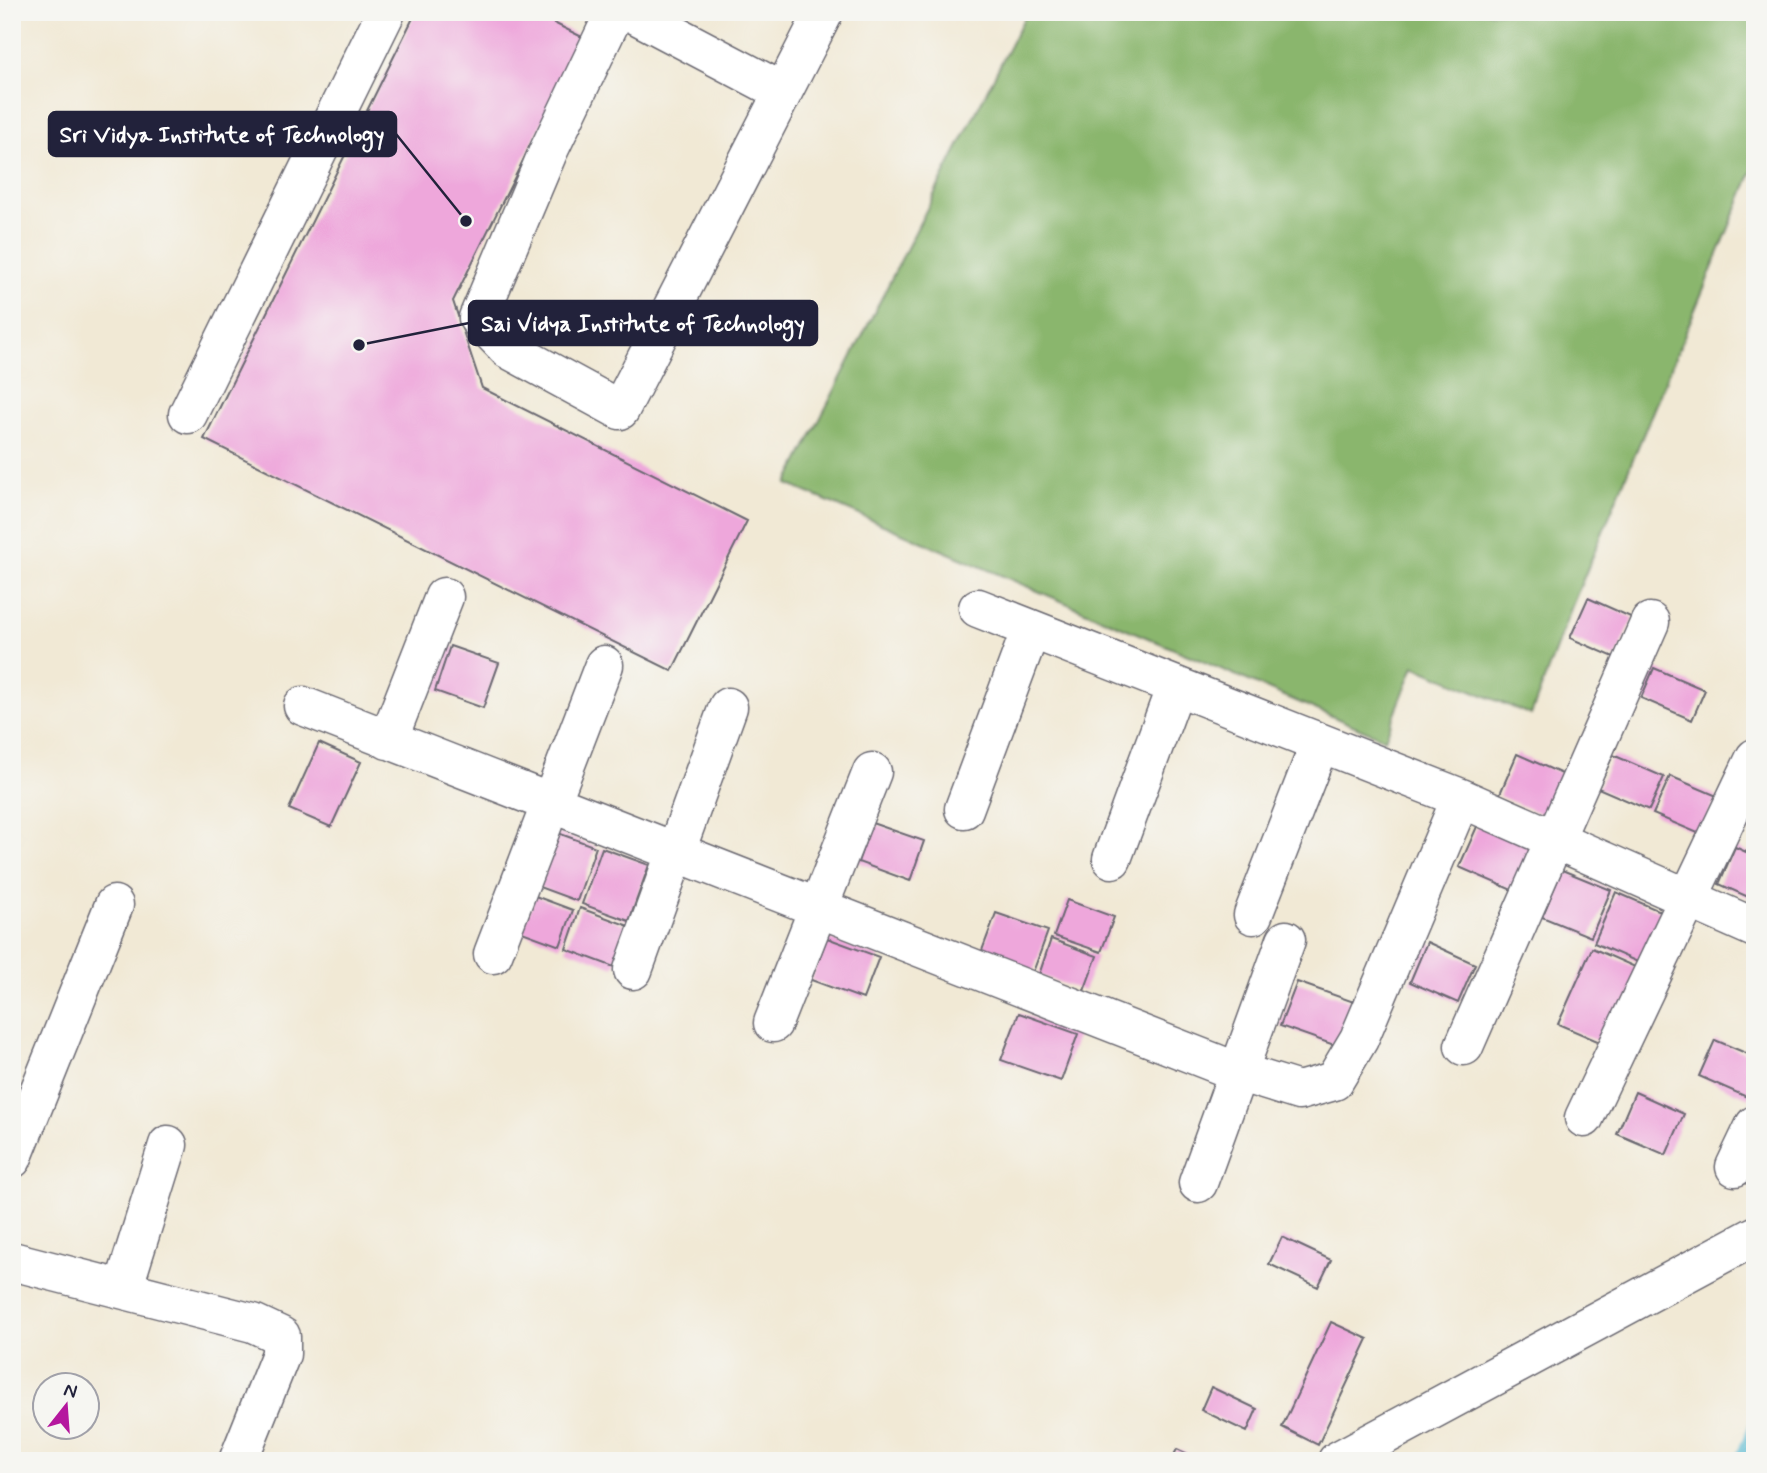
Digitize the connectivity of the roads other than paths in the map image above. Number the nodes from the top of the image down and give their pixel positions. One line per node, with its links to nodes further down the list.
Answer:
1 (386, 12): 6 (street)
2 (615, 12): 5 (street)
3 (631, 12): 5 (street)
4 (824, 12): 5 (street)
5 (783, 92)
6 (188, 414)
7 (444, 597): 15 (street)
8 (978, 608): 10 (street)
9 (1650, 622): 22 (street)
10 (1031, 629): 12 (street); 21 (street)
11 (604, 665): 20 (street)
12 (1176, 686): 16 (street); 24 (street)
13 (303, 706): 15 (street)
14 (728, 707): 23 (street)
15 (388, 740): 20 (street)
16 (1320, 743): 19 (street); 28 (street)
17 (1755, 758): 25 (street)
18 (872, 772): 27 (street)
19 (1461, 798): 22 (street); 35 (street)
20 (551, 803): 23 (street); 31 (street)
21 (964, 809)
22 (1555, 840): 25 (street); 34 (street)
23 (676, 852): 27 (street); 32 (street)
24 (1112, 859)
25 (1688, 899): 29 (street); 36 (street)
26 (114, 905): 39 (street)
27 (818, 908): 33 (street); 35 (street)
28 (1253, 915)
29 (1755, 928)
30 (1286, 940): 35 (street)
31 (493, 954)
32 (633, 970)
33 (774, 1023)
34 (1464, 1046)
35 (1238, 1072): 41 (street)
36 (1584, 1118)
37 (1755, 1125): 40 (street)
38 (168, 1144): 44 (street)
39 (12, 1159)
40 (1735, 1167)
41 (1198, 1183)
42 (1755, 1236): 46 (street)
43 (12, 1261): 44 (street)
44 (123, 1289): 45 (street)
45 (238, 1461)
46 (1337, 1461)

